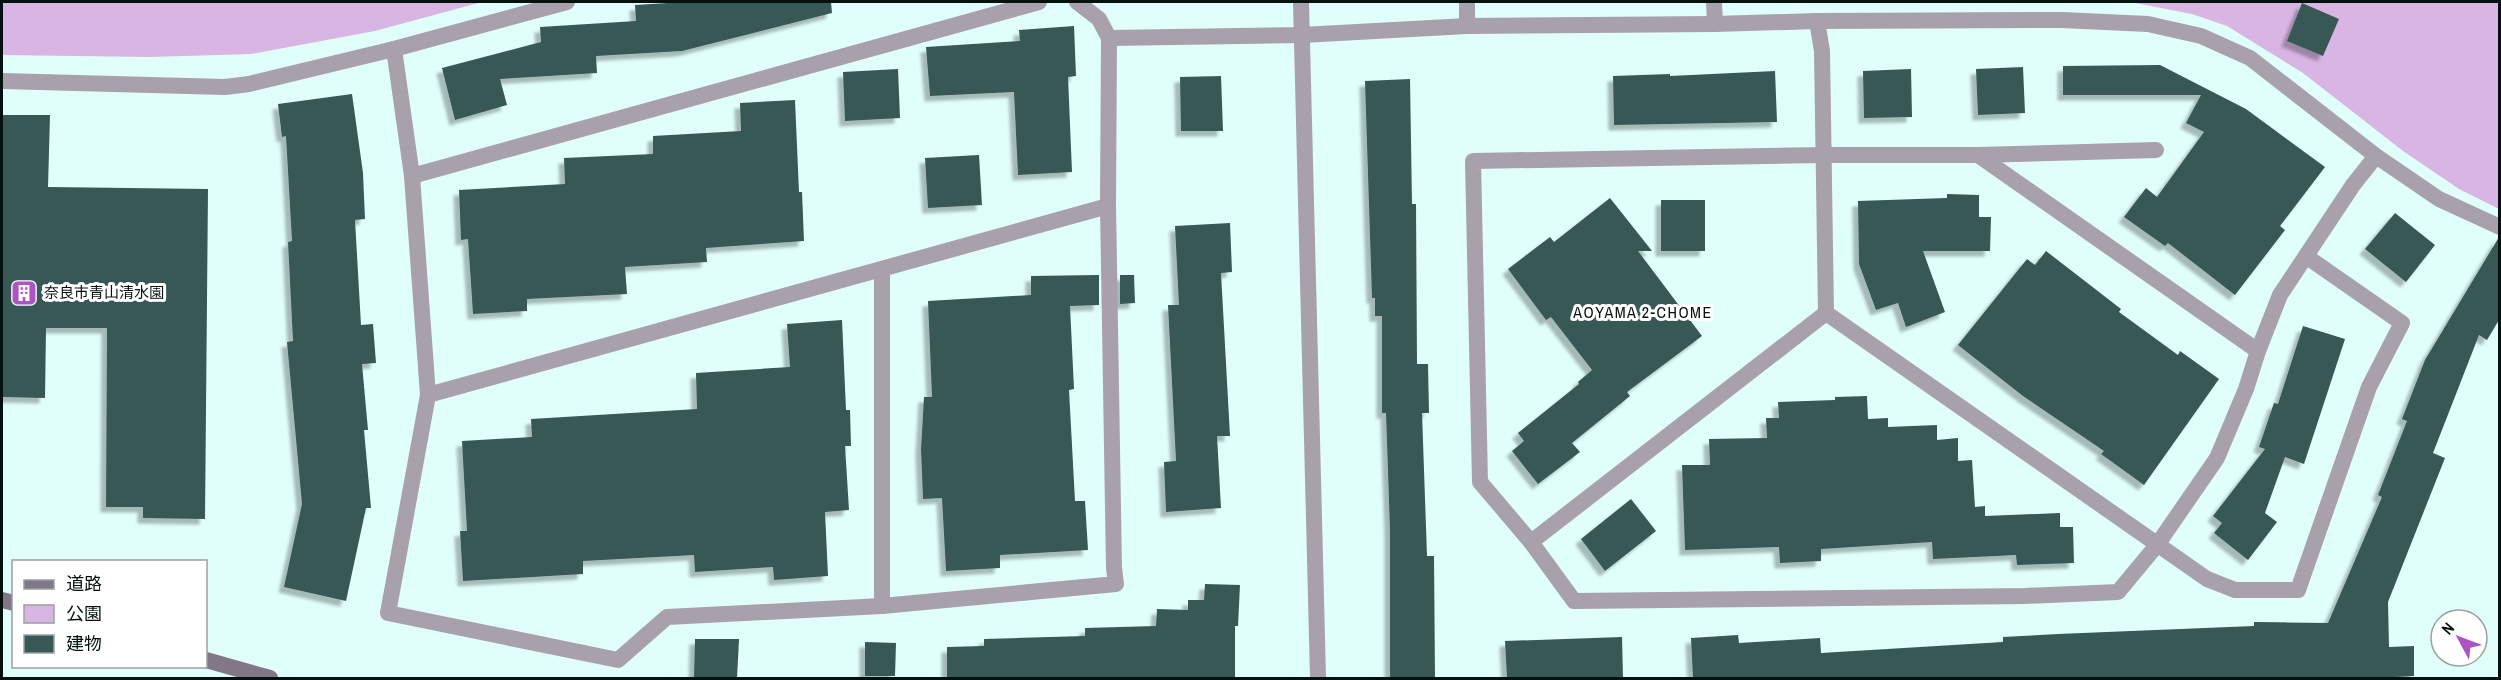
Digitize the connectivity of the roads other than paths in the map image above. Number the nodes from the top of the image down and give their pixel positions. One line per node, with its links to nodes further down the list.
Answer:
1 (567, 2): 12 (street)
2 (1039, 2): 18 (street)
3 (1077, 2): 11 (street)
4 (1301, 2): 10 (street)
5 (1467, 2): 9 (street)
6 (1714, 2): 8 (street)
7 (1817, 21): 8 (street); 15 (street); 17 (street)
8 (1715, 24): 9 (street)
9 (1467, 26): 10 (street)
10 (1302, 35): 11 (street); 31 (street)
11 (1109, 38): 19 (street)
12 (394, 50): 13 (street); 18 (street)
13 (2, 81)
14 (2156, 150): 16 (street)
15 (1824, 155): 16 (street); 23 (street); 26 (street)
16 (1978, 155): 24 (street)
17 (2376, 156): 20 (street); 21 (street)
18 (412, 176): 25 (street)
19 (1108, 206): 22 (street); 28 (street)
20 (2499, 227)
21 (2307, 257): 24 (street); 27 (street)
22 (882, 270): 25 (street); 28 (street)
23 (1826, 313): 26 (street); 27 (street)
24 (2258, 351): 27 (street)
25 (428, 395): 28 (street)
26 (1531, 542): 27 (street)
27 (2157, 545)
28 (882, 606)
29 (207, 660): 30 (main road)
30 (270, 678)
31 (1318, 678)

